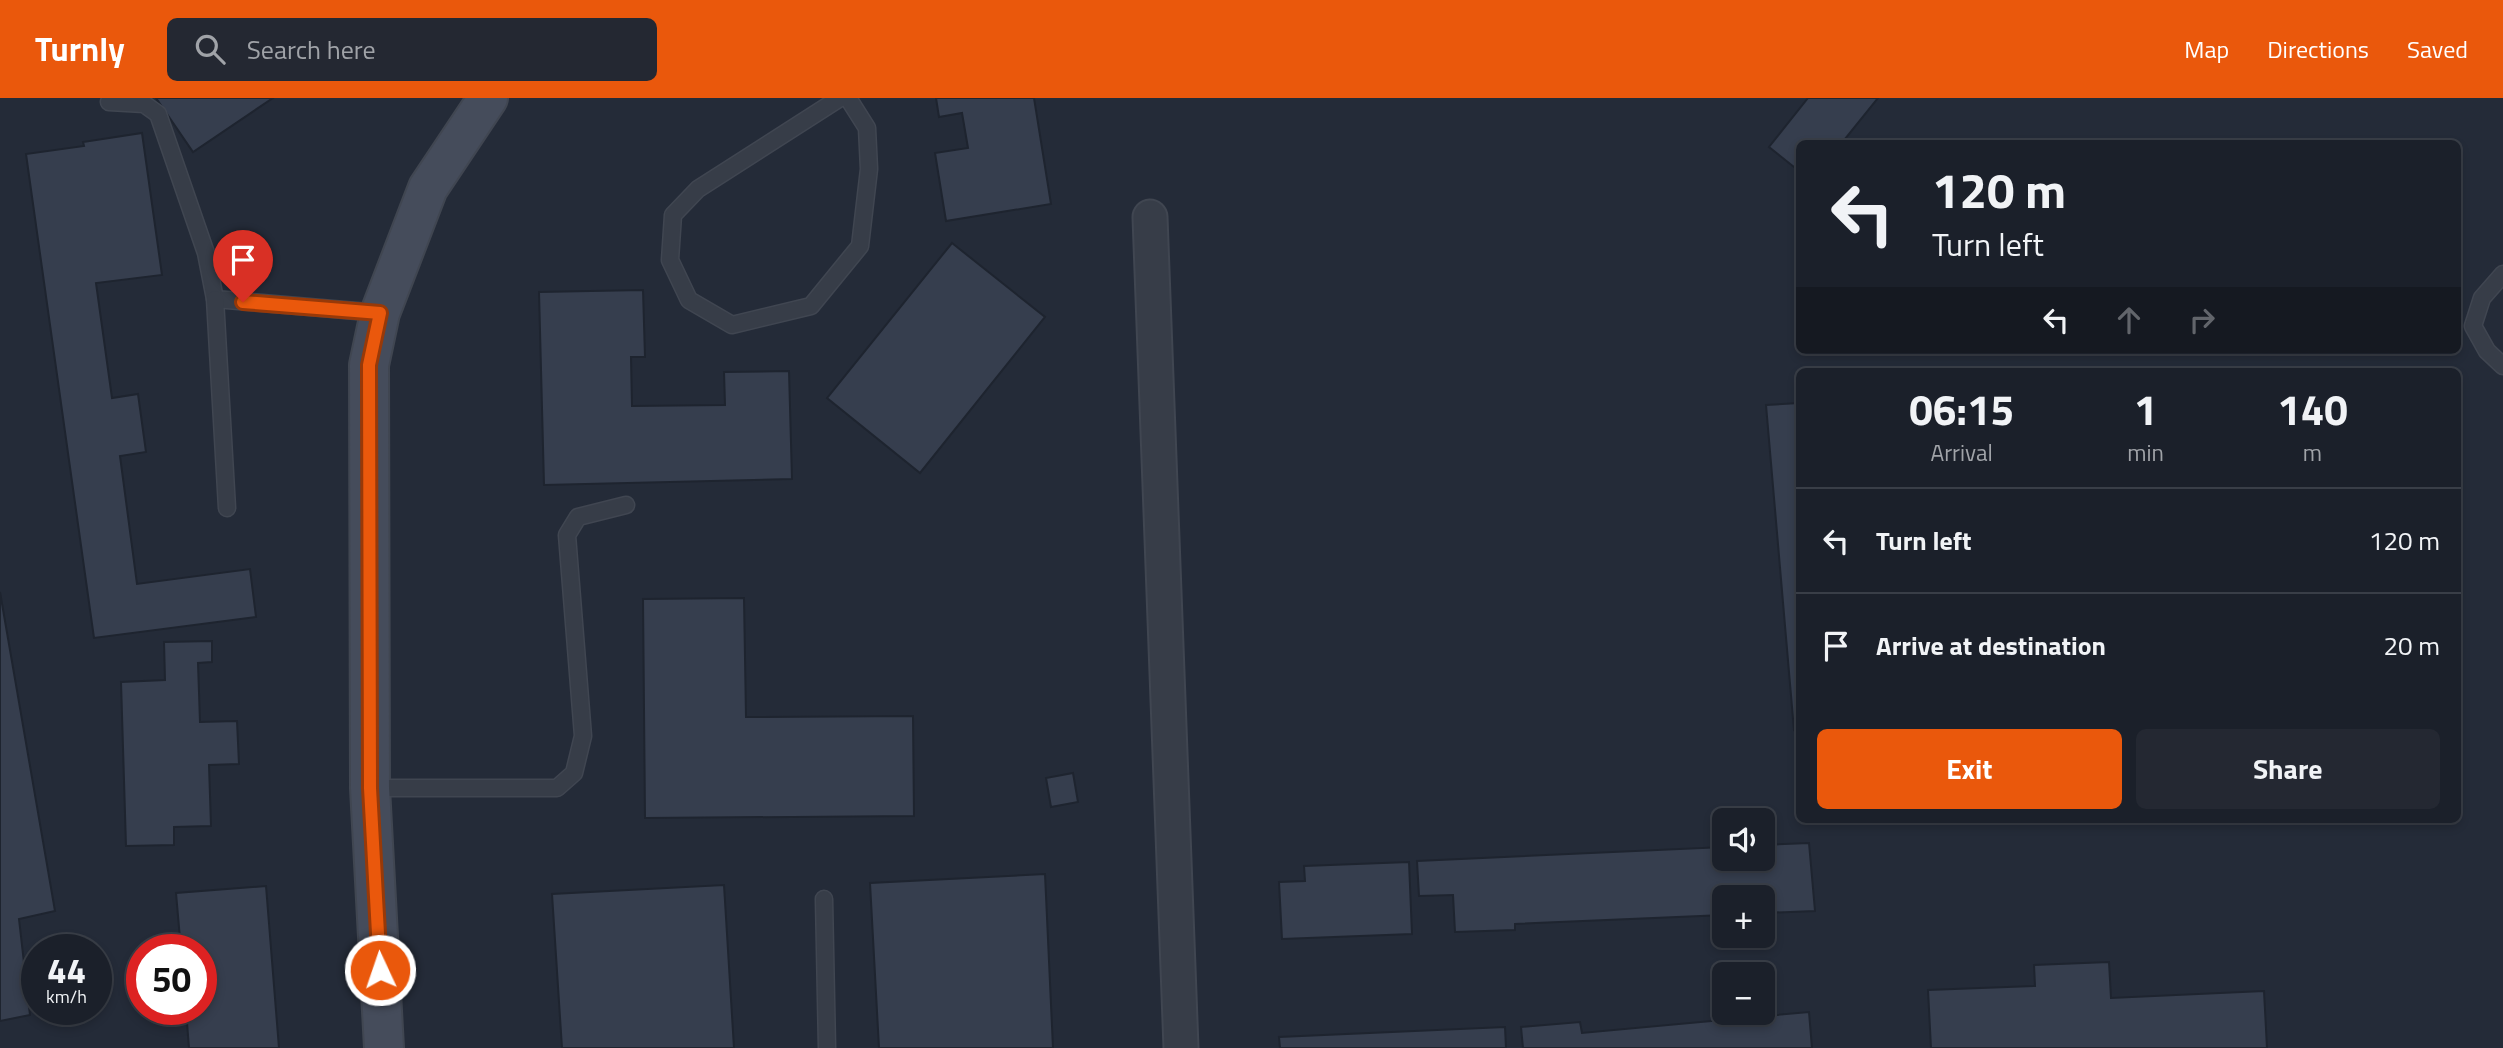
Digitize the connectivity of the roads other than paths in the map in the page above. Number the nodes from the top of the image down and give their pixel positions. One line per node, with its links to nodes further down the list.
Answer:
1 (488, 98): 8 (main road)
2 (840, 98): 3 (lane)
3 (848, 98)
4 (109, 102): 7 (lane)
5 (1150, 217): 16 (street)
6 (2503, 274): 9 (lane)
7 (215, 299): 8 (lane); 11 (lane)
8 (380, 313): 12 (main road)
9 (2503, 366)
10 (626, 505): 12 (lane)
11 (227, 508)
12 (370, 788): 14 (main road)
13 (824, 899): 15 (lane)
14 (384, 1048)
15 (827, 1048)
16 (1181, 1048)

